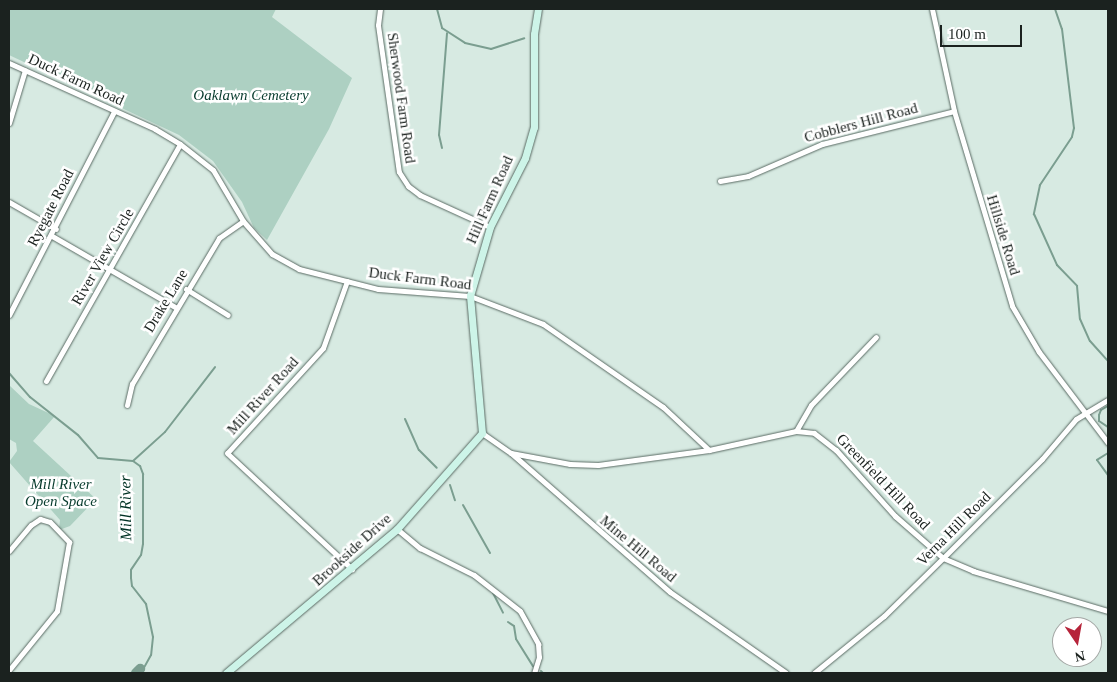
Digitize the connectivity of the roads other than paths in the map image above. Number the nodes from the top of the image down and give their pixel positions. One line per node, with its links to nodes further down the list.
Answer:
1 (380, 9): 13 (street, Sherwood Farm Road)
2 (538, 9): 13 (main road, Hill Farm Road)
3 (932, 9): 6 (street, Hillside Road)
4 (9, 63): 5 (street, Duck Farm Road)
5 (25, 70): 7 (street, Duck Farm Road); 8 (street)
6 (954, 111): 10 (street, Cobblers Hill Road); 27 (street, Hillside Road)
7 (114, 112): 9 (street, Duck Farm Road); 14 (street, Ryegate Road)
8 (9, 123)
9 (180, 144): 12 (street, Duck Farm Road); 16 (street, River View Circle)
10 (720, 181)
11 (9, 202): 14 (street)
12 (243, 222): 17 (street, Duck Farm Road); 18 (street, Drake Lane)
13 (490, 227): 19 (main road, Hill Farm Road)
14 (56, 229): 15 (street, Ryegate Road)
15 (52, 236): 16 (street); 21 (street, Ryegate Road)
16 (112, 269): 20 (street); 24 (street, River View Circle)
17 (347, 281): 19 (street, Duck Farm Road); 36 (street, Mill River Road)
18 (186, 289): 20 (street, Drake Lane); 22 (street)
19 (470, 296): 29 (main road, Hill Farm Road); 31 (street, Duck Farm Road)
20 (175, 307): 26 (street, Drake Lane)
21 (9, 315)
22 (228, 315)
23 (876, 338): 28 (street)
24 (46, 381)
25 (1108, 400): 27 (street, Verna Hill Road)
26 (127, 405)
27 (1083, 413): 30 (street, Hillside Road); 35 (street, Verna Hill Road)
28 (796, 431): 31 (street, Greenfield Hill Road); 35 (street, Greenfield Hill Road)
29 (482, 433): 32 (street, Mine Hill Road); 33 (main road, Brookside Drive)
30 (1108, 443)
31 (709, 450): 32 (street, Greenfield Hill Road)
32 (511, 453): 41 (street, Mine Hill Road)
33 (397, 529): 36 (main road, Brookside Drive); 40 (street)
34 (9, 551): 38 (street)
35 (943, 558): 37 (street, Greenfield Hill Road); 42 (street, Verna Hill Road)
36 (352, 569): 39 (main road, Brookside Drive)
37 (1108, 611)
38 (9, 670)
39 (226, 673)
40 (534, 673)
41 (786, 673)
42 (814, 673)

